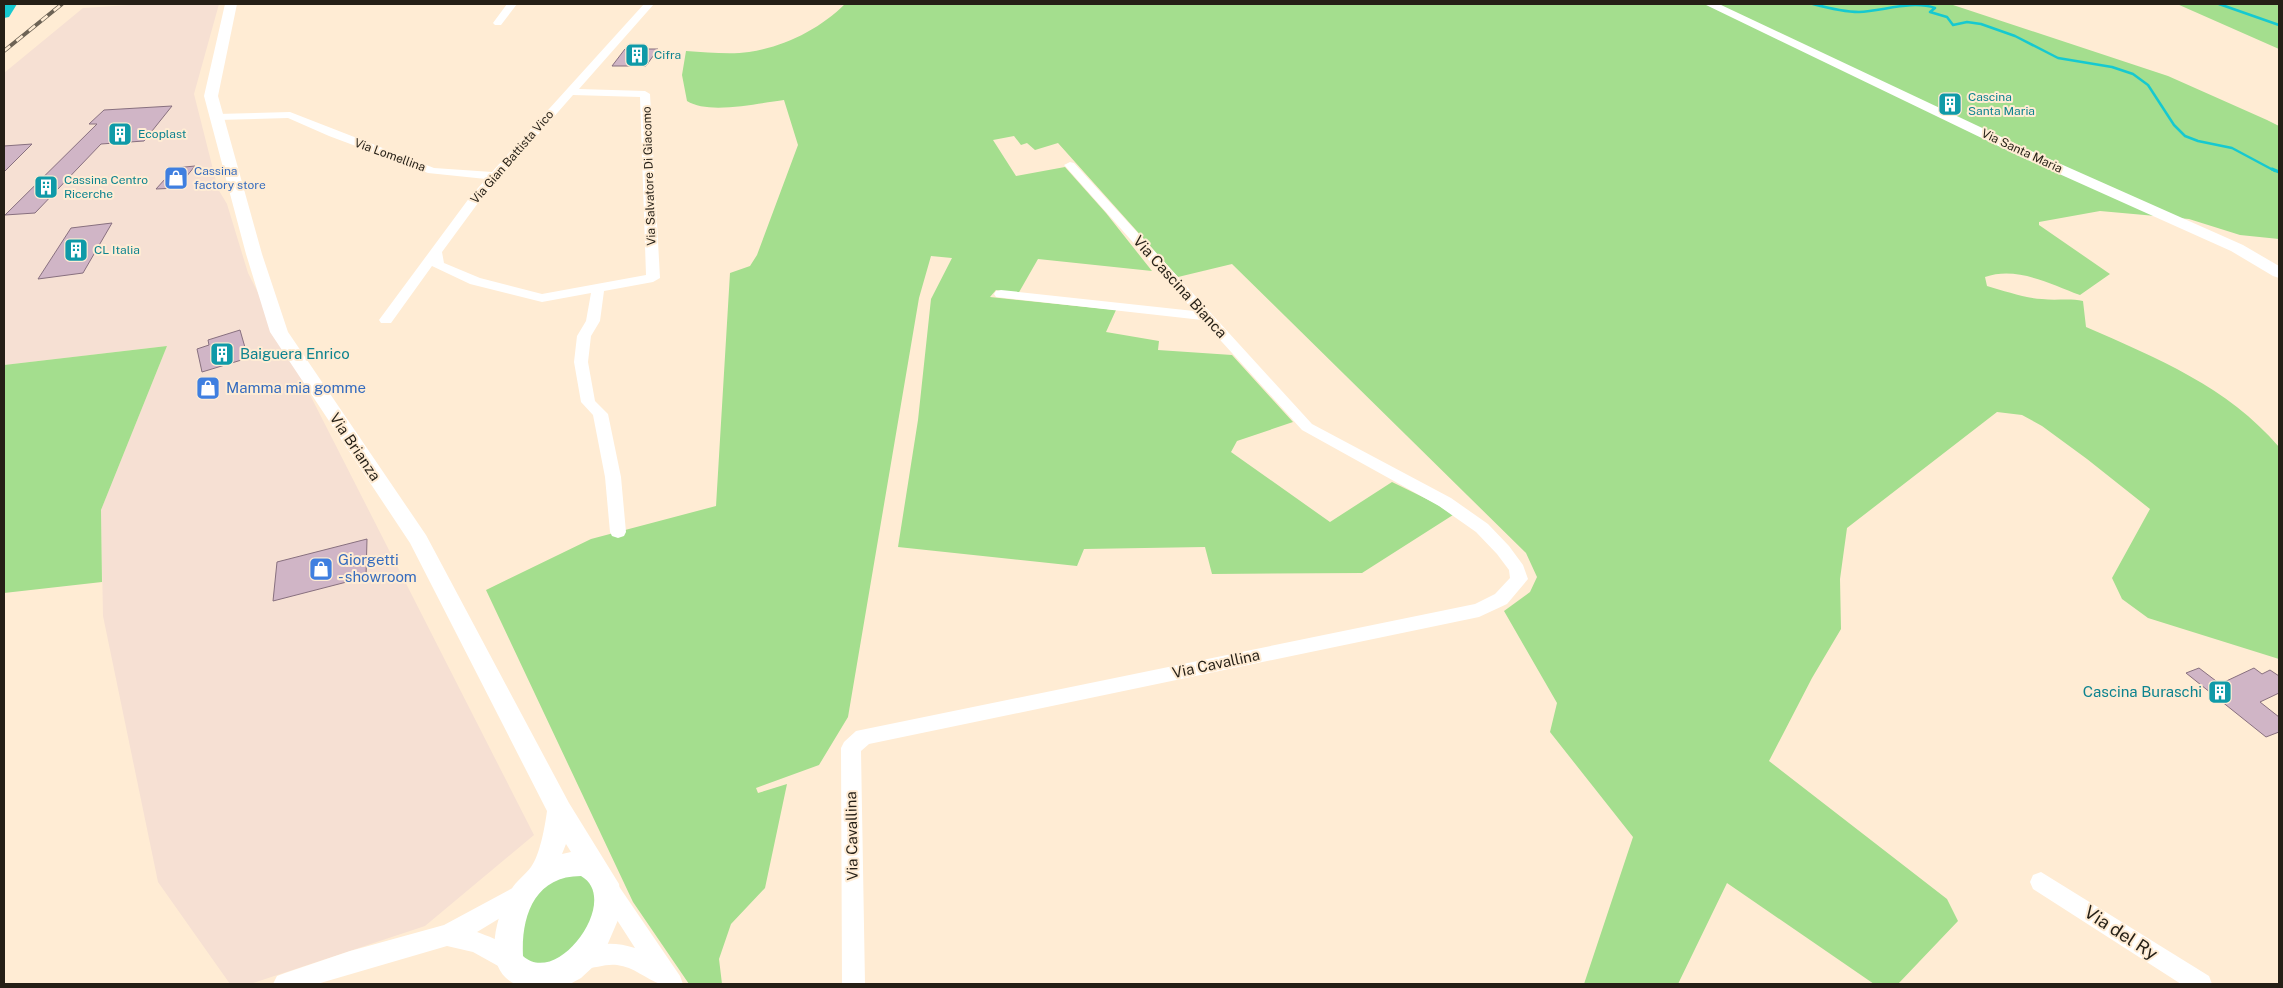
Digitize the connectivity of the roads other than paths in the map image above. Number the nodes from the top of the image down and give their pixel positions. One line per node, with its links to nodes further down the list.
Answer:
1 (231, 4): 8 (street, Via Brianza)
2 (512, 4): 5 (street)
3 (649, 4): 6 (street, Via Gian Battista Vico)
4 (1710, 4): 12 (street, Via Santa Maria)
5 (498, 23)
6 (569, 92): 10 (street, Via Gian Battista Vico); 13 (street, Via Salvatore Di Giacomo)
7 (290, 115): 8 (street, Via Lomellina); 10 (street, Via Lomellina)
8 (218, 122): 19 (street, Via Brianza)
9 (1070, 165): 15 (street, Via Cascina Bianca)
10 (496, 176): 11 (street, Via Gian Battista Vico)
11 (436, 252): 13 (street, Via Salvatore Di Giacomo); 16 (street, Via Gian Battista Vico)
12 (2279, 273)
13 (598, 289): 18 (street)
14 (1001, 294): 15 (street)
15 (1206, 316): 17 (street, Via Cascina Bianca)
16 (386, 320)
17 (1290, 408): 28 (street, Via Cavallina)
18 (618, 532)
19 (560, 811): 20 (street, Via Brianza); 22 (street)
20 (601, 878): 22 (street); 24 (street); 26 (street)
21 (2041, 882): 29 (street, Via del Ry)
22 (533, 883): 23 (street); 25 (street)
23 (447, 935): 25 (street); 27 (street)
24 (574, 971): 25 (street); 26 (street)
25 (516, 972)
26 (669, 979)
27 (285, 984)
28 (853, 984)
29 (2201, 984)

